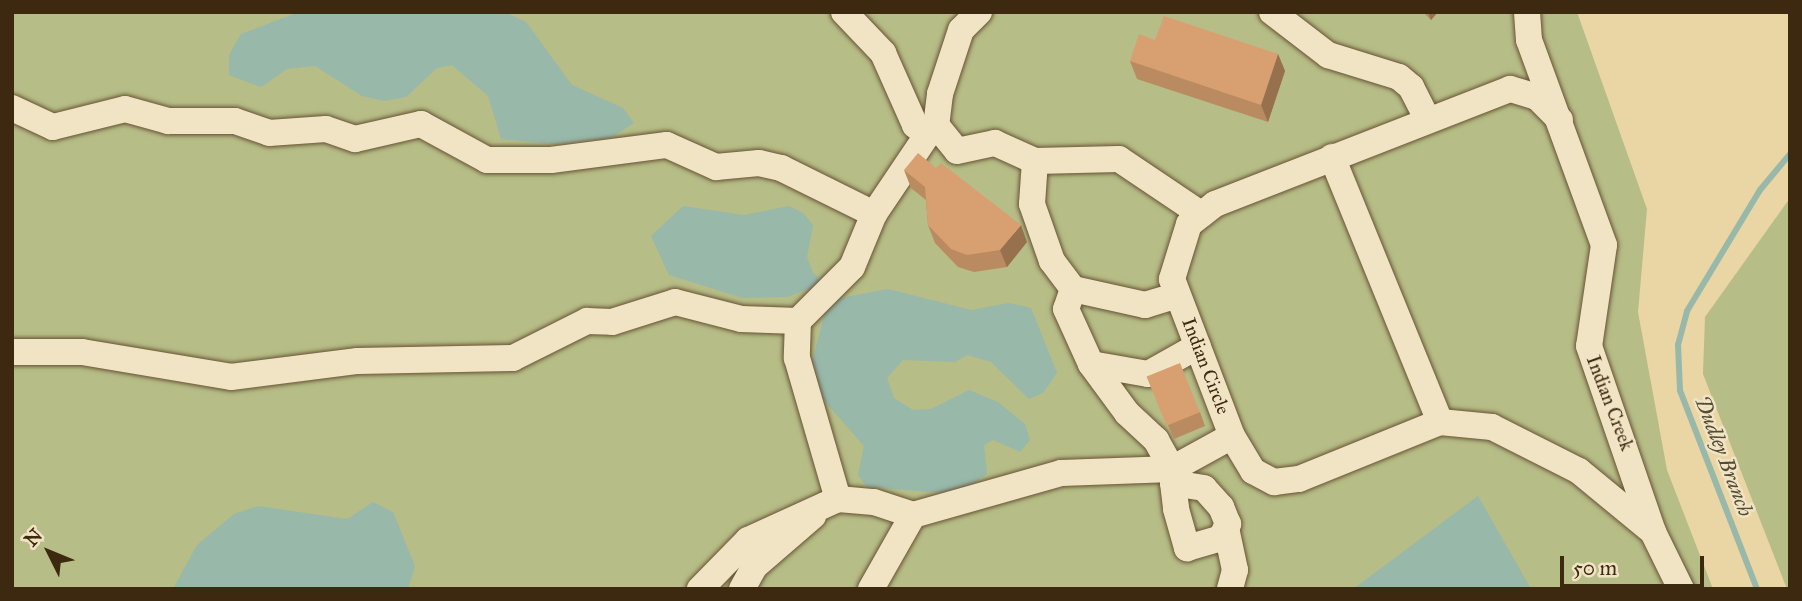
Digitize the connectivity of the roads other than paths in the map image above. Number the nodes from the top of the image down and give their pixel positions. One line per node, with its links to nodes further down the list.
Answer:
1 (844, 12): 8 (lane)
2 (979, 12): 8 (lane)
3 (1272, 12): 6 (lane)
4 (1527, 12): 7 (lane, Indian Creek)
5 (12, 108): 11 (lane)
6 (1427, 119): 7 (lane); 9 (lane)
7 (1560, 120): 26 (lane, Indian Creek)
8 (932, 130): 10 (lane); 11 (lane)
9 (1332, 157): 12 (lane); 19 (lane)
10 (1035, 161): 12 (lane); 13 (lane)
11 (874, 214): 15 (lane)
12 (1201, 214): 14 (lane, Indian Circle)
13 (1073, 289): 14 (lane); 18 (lane)
14 (1178, 295): 16 (lane, Indian Circle)
15 (817, 304): 17 (lane); 22 (lane)
16 (1198, 346): 18 (lane); 20 (lane, Indian Circle)
17 (12, 352)
18 (1091, 363): 21 (lane)
19 (1440, 422): 20 (lane, Indian Circle); 26 (lane, Indian Circle)
20 (1233, 436): 21 (lane)
21 (1172, 476): 24 (lane); 25 (lane); 25 (lane)
22 (838, 499): 23 (lane); 24 (lane)
23 (814, 515): 27 (lane); 28 (lane)
24 (913, 515): 29 (lane)
25 (1226, 528): 30 (lane)
26 (1653, 532): 31 (lane, Indian Creek)
27 (700, 589)
28 (742, 589)
29 (871, 589)
30 (1230, 589)
31 (1681, 589)

